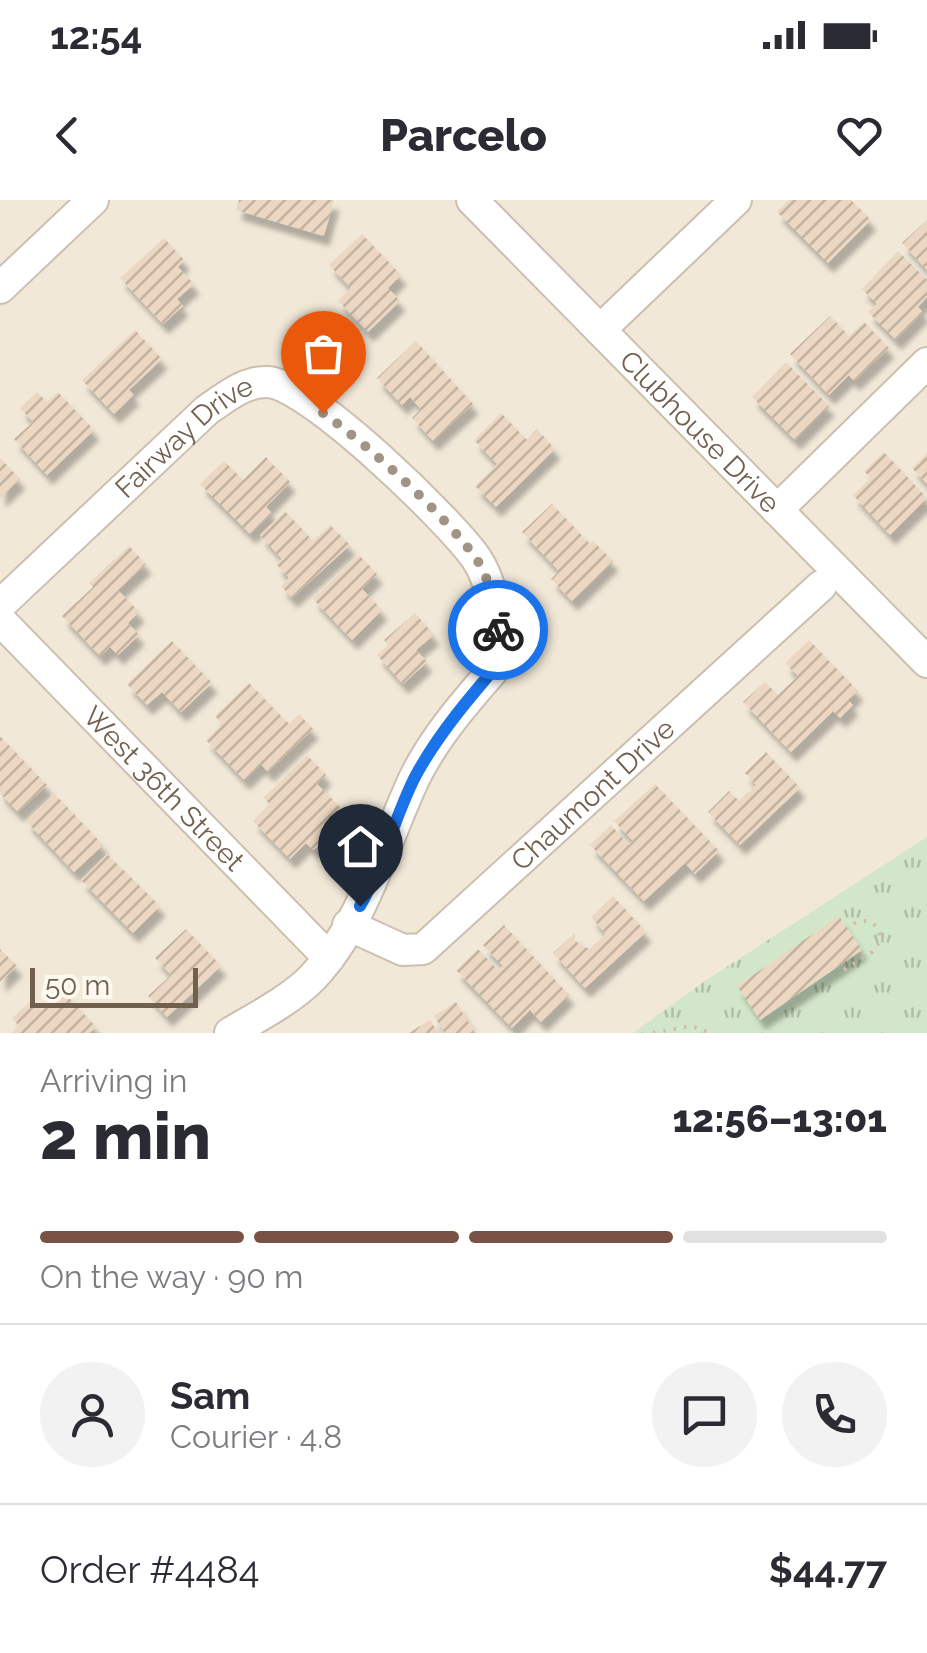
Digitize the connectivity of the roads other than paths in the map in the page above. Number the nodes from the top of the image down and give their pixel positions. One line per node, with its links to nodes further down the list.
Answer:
1 (472, 200): 5 (street, Clubhouse Drive)
2 (736, 200): 5 (street)
3 (81, 204): 4 (street)
4 (0, 288)
5 (600, 330): 7 (street, Clubhouse Drive)
6 (927, 363): 7 (street)
7 (777, 510): 11 (street, Clubhouse Drive)
8 (821, 586): 12 (street, Chaumont Drive)
9 (0, 605): 12 (street, Fairway Drive)
10 (0, 620): 13 (street, West 36th Street)
11 (927, 662)
12 (348, 925): 13 (street, Fairway Drive)
13 (328, 958): 14 (street)
14 (230, 1033)

